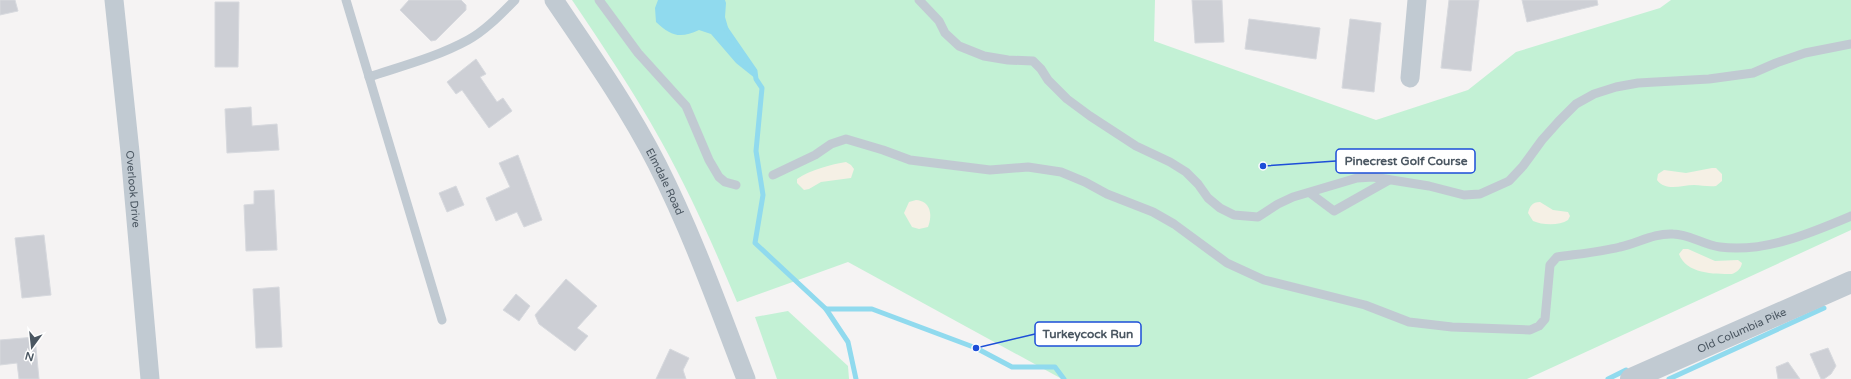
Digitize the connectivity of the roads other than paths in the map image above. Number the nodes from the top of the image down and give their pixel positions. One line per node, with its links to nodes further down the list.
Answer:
1 (114, 0): 18 (street, Overlook Drive)
2 (346, 0): 9 (lane)
3 (515, 0): 9 (lane)
4 (554, 0): 19 (street, Elmdale Road)
5 (599, 0): 13 (lane)
6 (919, 0): 14 (lane)
7 (1417, 0): 10 (street)
8 (1851, 44): 12 (lane)
9 (369, 77): 17 (lane)
10 (1410, 78)
11 (773, 175): 15 (lane)
12 (1388, 180): 14 (lane); 14 (lane)
13 (736, 185)
14 (1310, 193)
15 (1851, 216)
16 (1851, 282): 20 (street, Old Columbia Pike)
17 (442, 320)
18 (150, 379)
19 (746, 379)
20 (1632, 379)

